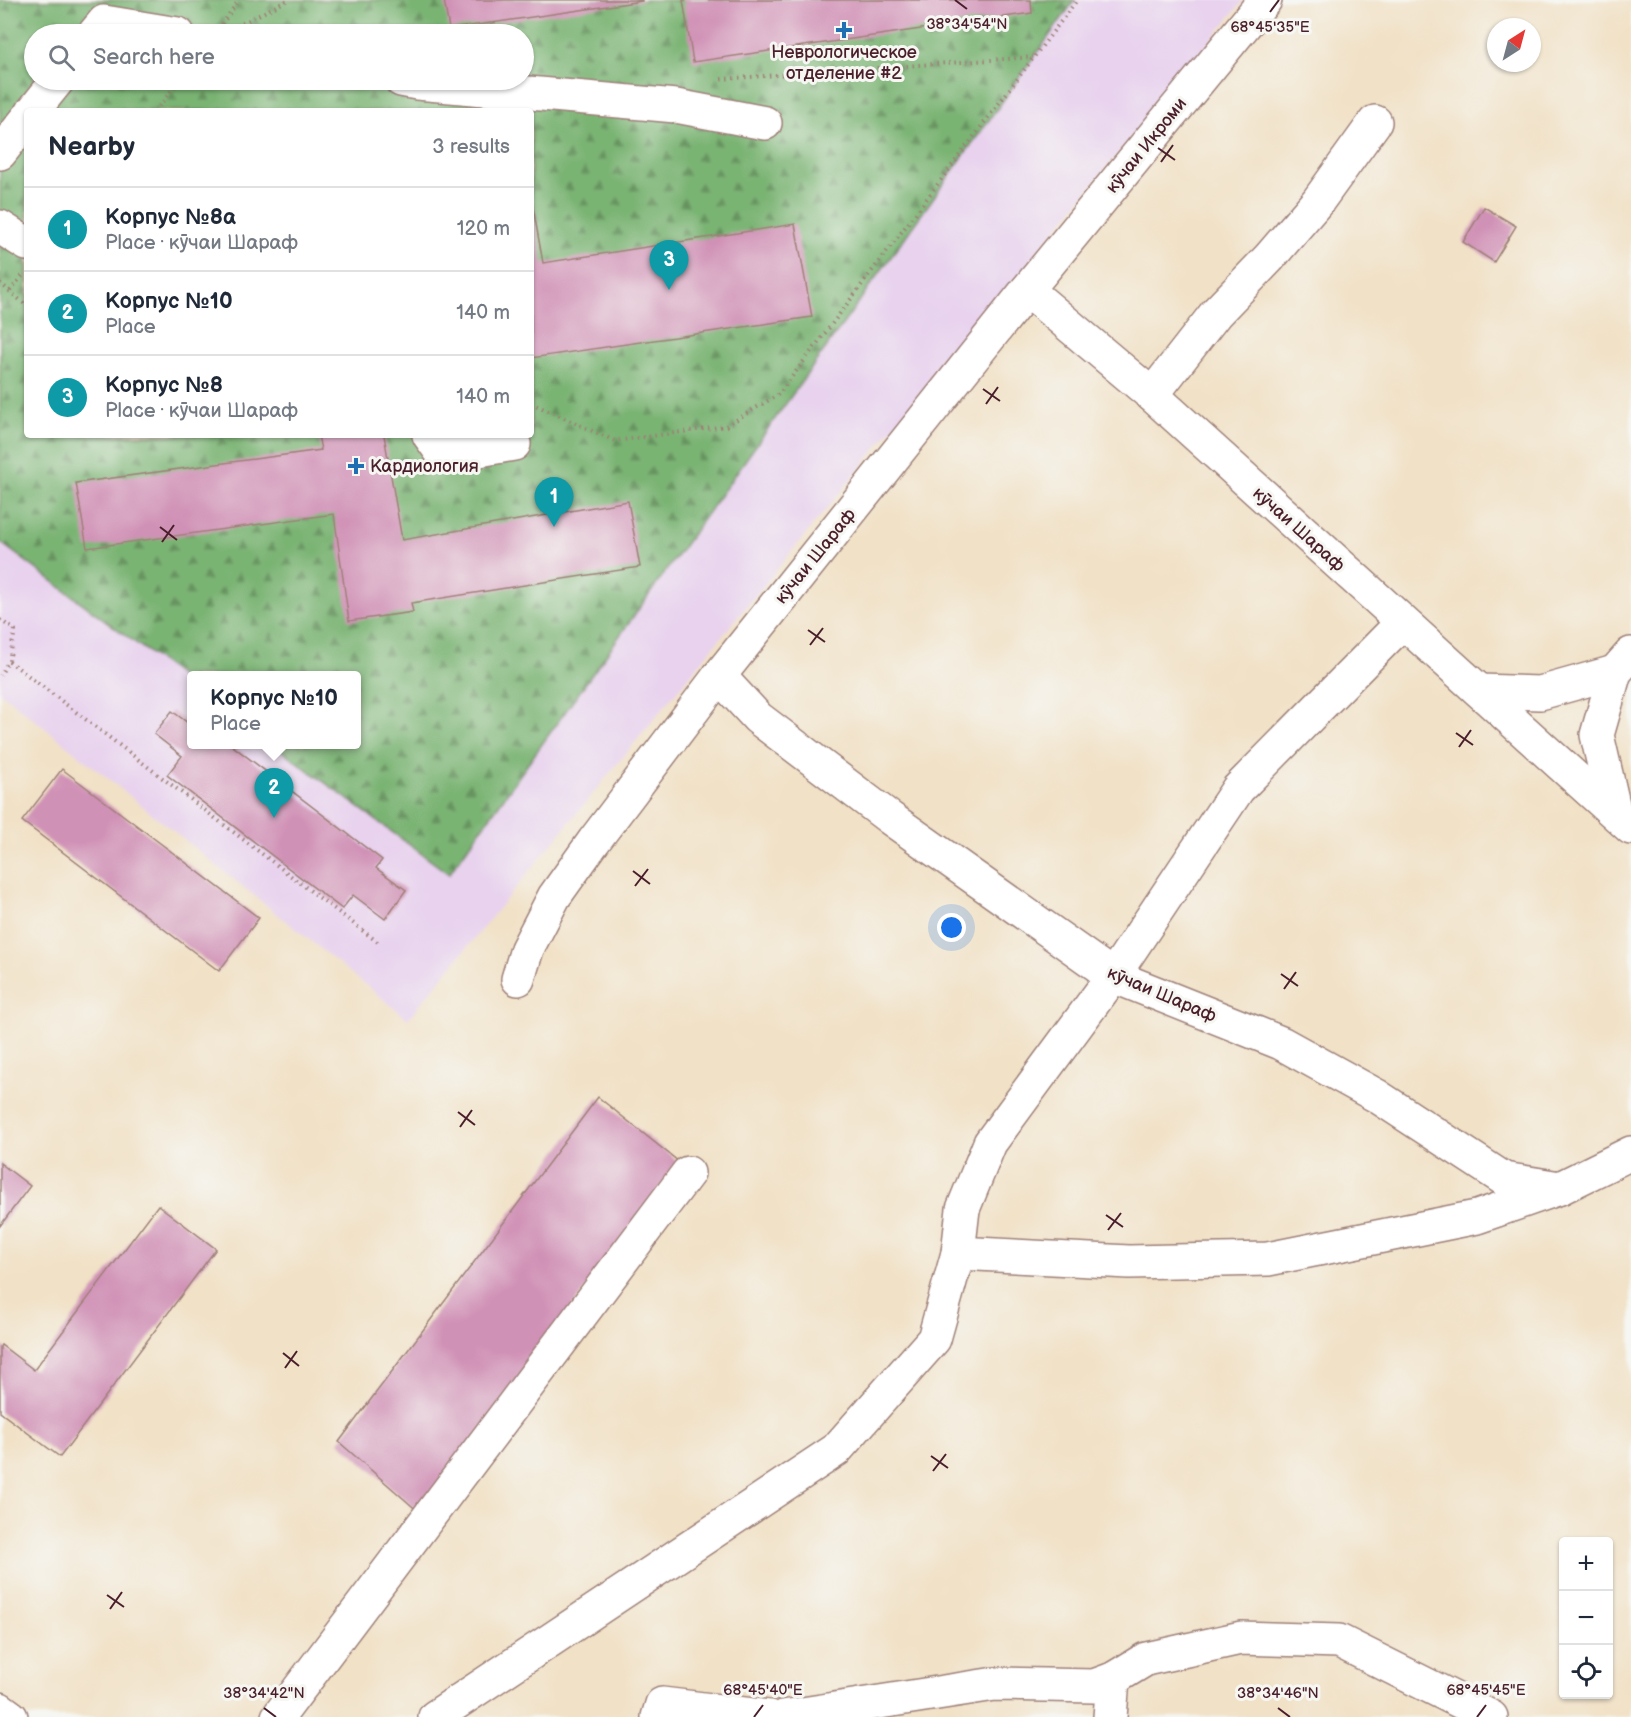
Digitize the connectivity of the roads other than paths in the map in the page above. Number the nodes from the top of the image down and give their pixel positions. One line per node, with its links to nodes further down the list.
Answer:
1 (1265, 0): 13 (street, кӯчаи Икроми)
2 (102, 24): 3 (street)
3 (116, 24)
4 (50, 90): 6 (street)
5 (496, 90): 9 (street)
6 (35, 108)
7 (1375, 122): 14 (street)
8 (24, 123): 10 (street)
9 (765, 123)
10 (0, 153)
11 (0, 228): 12 (street)
12 (24, 242)
13 (1027, 290): 14 (street, кӯчаи Шараф); 19 (street, кӯчаи Шараф)
14 (1152, 395): 17 (street, кӯчаи Шараф)
15 (431, 438): 16 (street)
16 (514, 444)
17 (1402, 623): 20 (street, кӯчаи Шараф); 22 (street)
18 (1623, 663): 20 (street); 21 (street)
19 (719, 676): 22 (street, кӯчаи Шараф); 23 (street)
20 (1480, 691): 21 (street, кӯчаи Шараф)
21 (1623, 820)
22 (1113, 976): 26 (street, кӯчаи Шараф); 27 (street)
23 (518, 979)
24 (1631, 1153): 26 (street)
25 (688, 1173): 31 (street)
26 (1560, 1188): 27 (street)
27 (958, 1254): 32 (street)
28 (1113, 1679): 35 (street); 36 (street); 37 (street)
29 (0, 1709): 30 (street)
30 (11, 1717)
31 (278, 1717)
32 (435, 1717)
33 (658, 1717): 34 (street)
34 (769, 1717)
35 (783, 1717)
36 (1110, 1717)
37 (1491, 1717)

